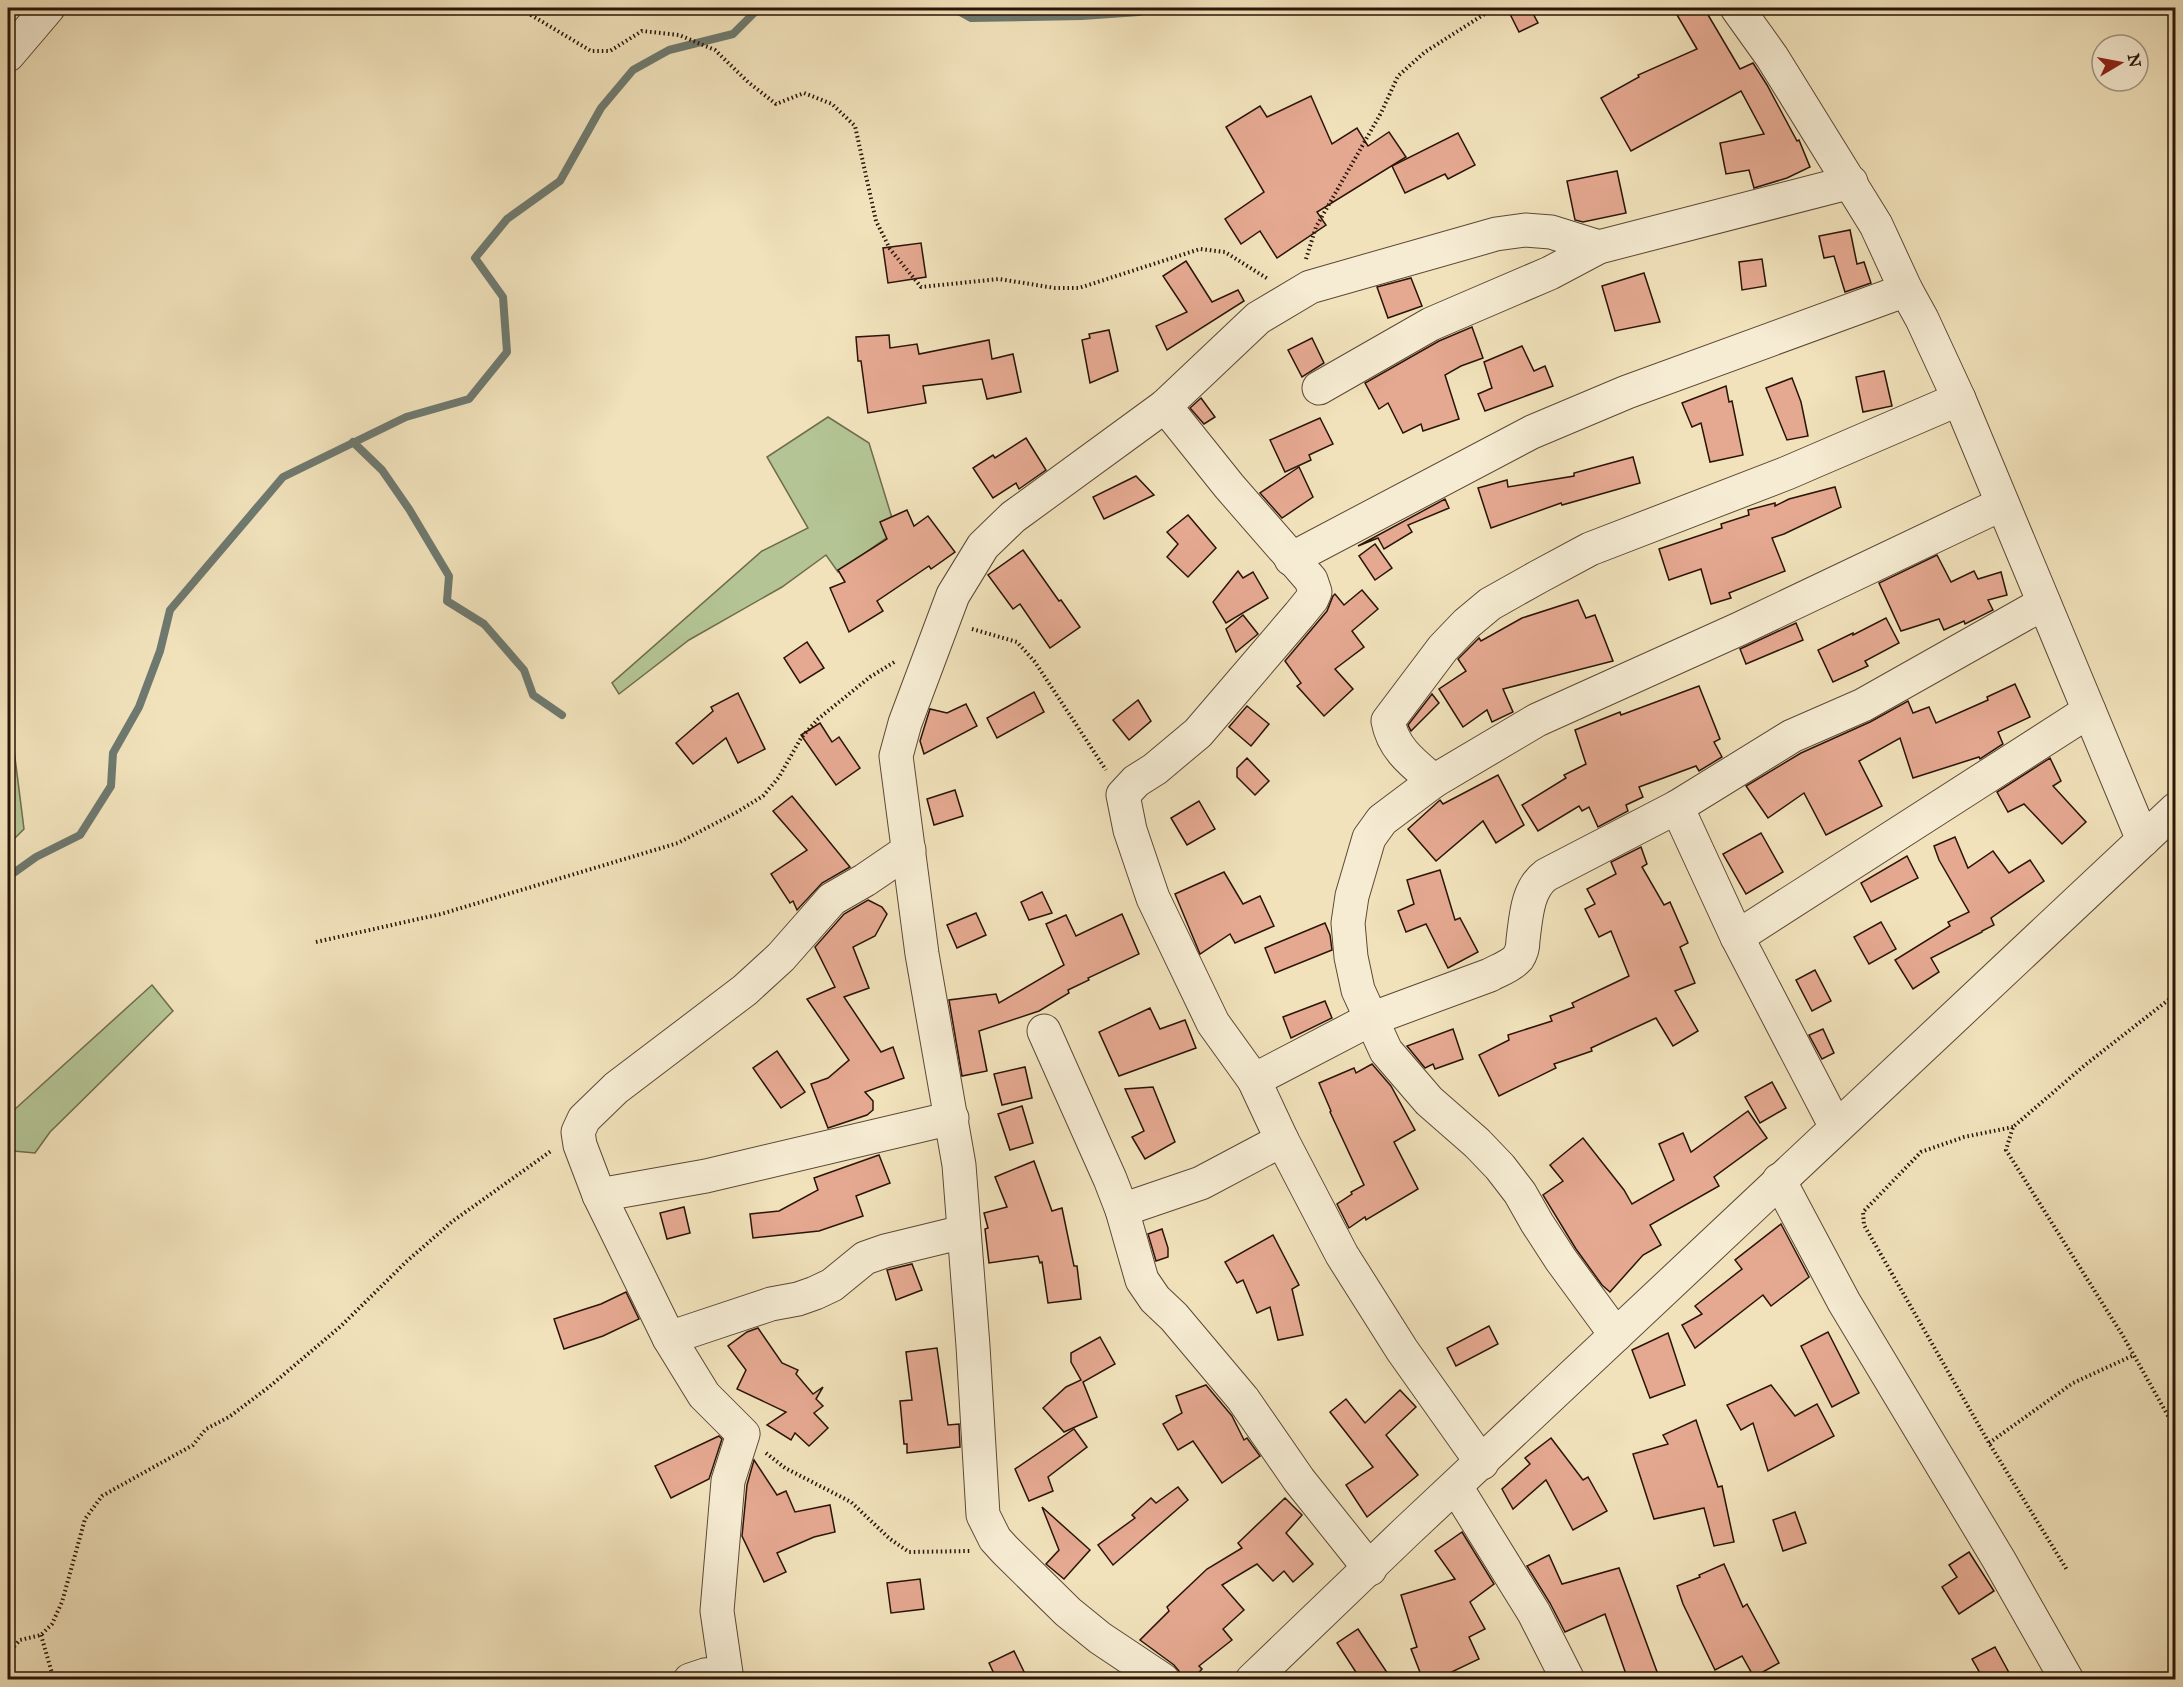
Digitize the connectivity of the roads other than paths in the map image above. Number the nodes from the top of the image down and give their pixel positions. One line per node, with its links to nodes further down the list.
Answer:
1 (48, 8): 3 (street)
2 (1737, 8): 4 (street)
3 (8, 55)
4 (1851, 182): 5 (street); 6 (street)
5 (1599, 247): 7 (street); 9 (street)
6 (1906, 290): 8 (street); 11 (street)
7 (1319, 388)
8 (1959, 399): 10 (street); 14 (street)
9 (1165, 406): 11 (street); 18 (street)
10 (2002, 504): 12 (street); 14 (street)
11 (1292, 559): 22 (street)
12 (2044, 603): 13 (street); 15 (street)
13 (2089, 711): 17 (street); 19 (street)
14 (1434, 782): 20 (street)
15 (1677, 807): 19 (street); 20 (street)
16 (2175, 809): 17 (street)
17 (2143, 840): 24 (street)
18 (909, 850): 23 (street); 27 (street)
19 (1737, 936): 24 (street)
20 (1371, 1019): 22 (street); 30 (street)
21 (1044, 1031): 28 (street)
22 (1254, 1080): 25 (street)
23 (952, 1118): 27 (street); 29 (street)
24 (1836, 1127): 26 (street)
25 (1282, 1140): 28 (street); 32 (street)
26 (1779, 1180): 30 (street); 40 (street)
27 (599, 1195): 31 (street)
28 (1122, 1210): 34 (street)
29 (963, 1232): 31 (street); 37 (street)
30 (1616, 1335): 32 (street)
31 (669, 1338): 35 (street)
32 (1482, 1463): 33 (street)
33 (1456, 1487): 34 (street); 39 (street)
34 (1370, 1569): 38 (street)
35 (727, 1676): 36 (street)
36 (690, 1680)
37 (1163, 1680)
38 (1252, 1680)
39 (1568, 1680)
40 (2067, 1680)

